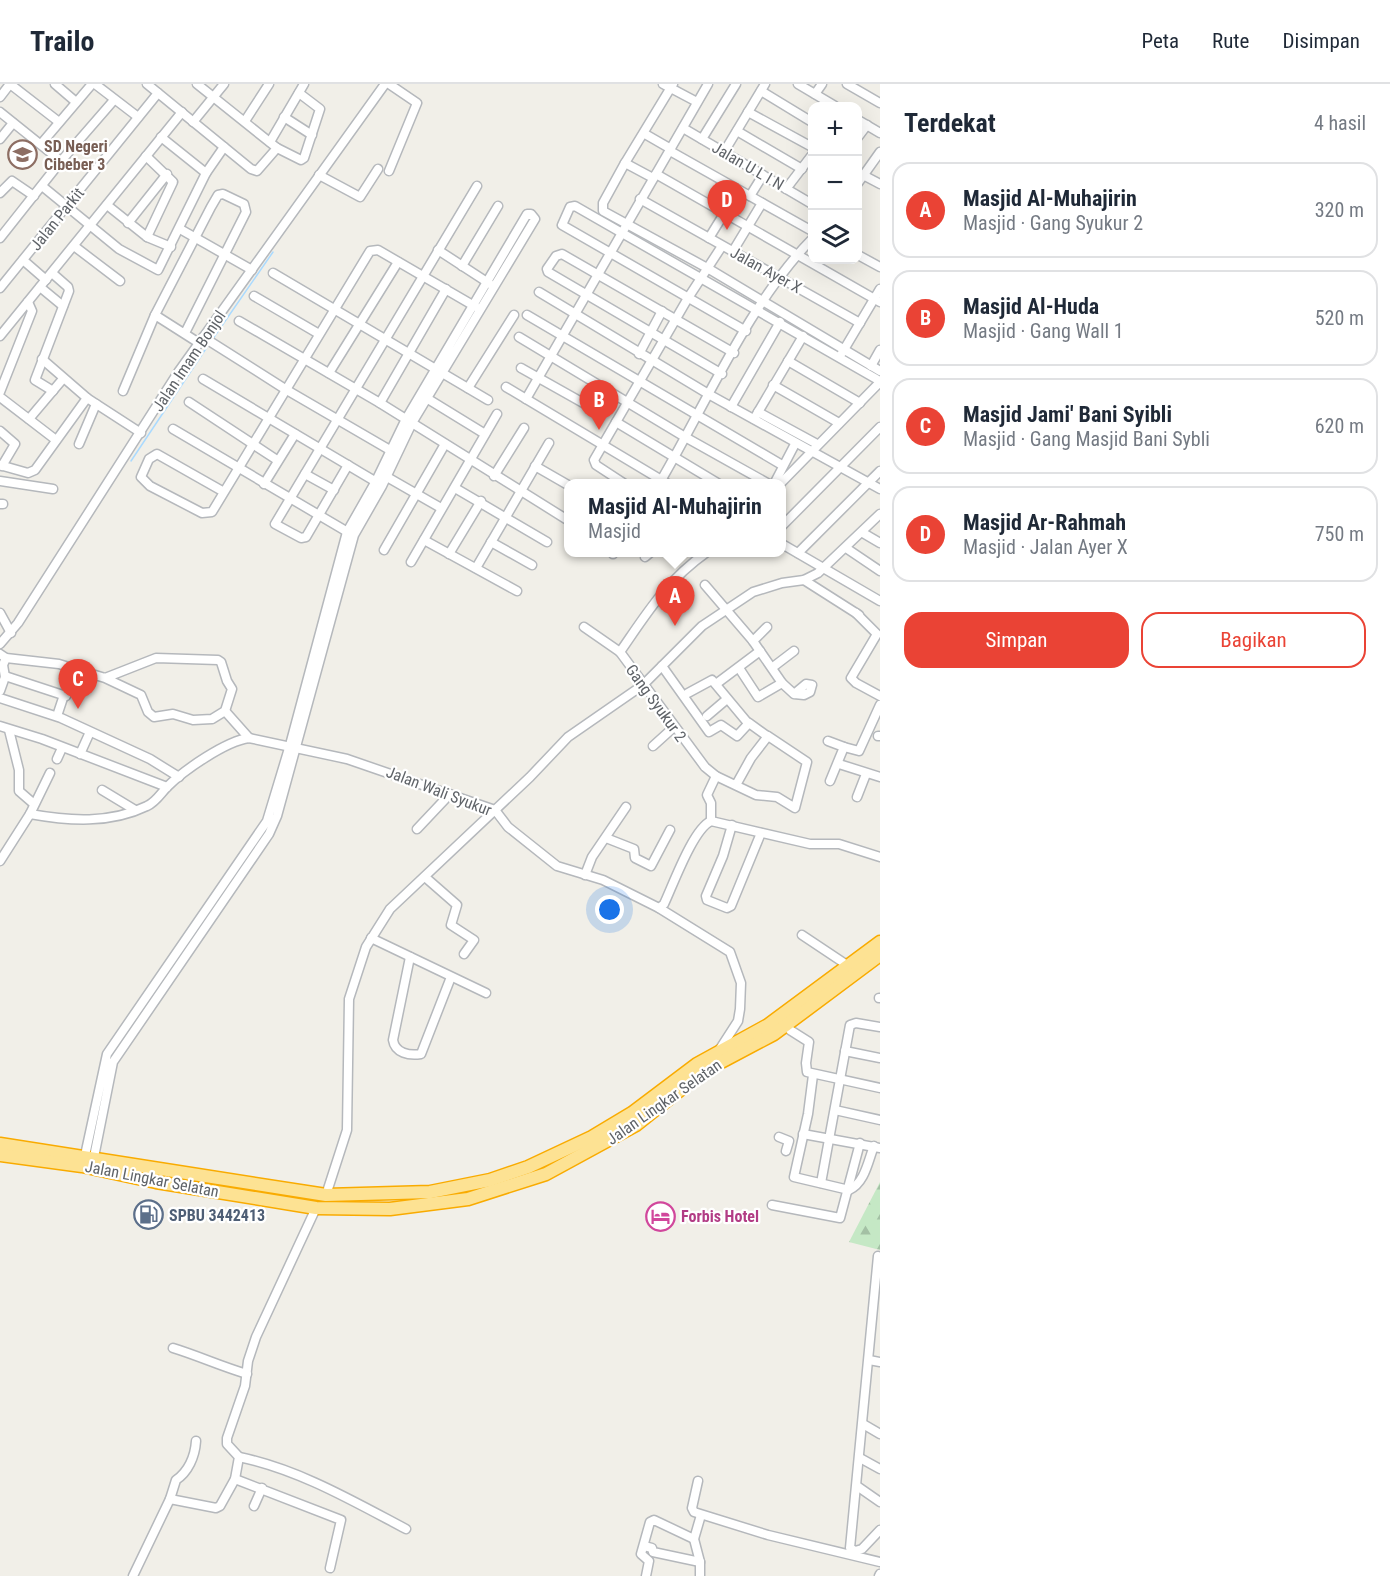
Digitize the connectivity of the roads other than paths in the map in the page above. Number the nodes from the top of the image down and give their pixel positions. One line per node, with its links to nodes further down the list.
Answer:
1 (10, 84): 20 (street); 34 (street)
2 (55, 84): 23 (street)
3 (93, 84): 22 (street); 23 (street)
4 (147, 84): 17 (street)
5 (197, 84): 21 (street)
6 (224, 84): 21 (street)
7 (269, 84): 33 (street)
8 (304, 84): 18 (street)
9 (387, 84): 62 (street); 65 (street, Jalan Imam Bonjol)
10 (708, 84): 24 (street)
11 (735, 84): 47 (street)
12 (798, 84): 19 (street)
13 (822, 84): 19 (street)
14 (847, 84): 26 (street)
15 (669, 85): 24 (street); 43 (street)
16 (763, 87): 29 (street); 32 (street)
17 (158, 93): 28 (street); 30 (street, Jalan Parkit)
18 (299, 93): 31 (street); 44 (street)
19 (815, 94): 25 (street)
20 (0, 97)
21 (213, 98): 33 (street); 35 (street)
22 (114, 100): 30 (street); 58 (street)
23 (76, 102): 34 (street)
24 (697, 102): 39 (street)
25 (828, 102)
26 (880, 103)
27 (0, 112): 37 (street)
28 (182, 112): 35 (street); 45 (street)
29 (748, 112): 40 (street); 50 (street)
30 (138, 117): 81 (street, Jalan Parkit)
31 (284, 117): 44 (street); 48 (street)
32 (808, 118)
33 (245, 121): 48 (street)
34 (59, 122): 49 (street)
35 (193, 122): 51 (street)
36 (862, 122): 38 (street)
37 (13, 123): 46 (street); 49 (street)
38 (867, 125): 41 (street); 42 (street)
39 (683, 128): 47 (street, Jalan U L I N); 53 (street)
40 (737, 131): 54 (street); 61 (street)
41 (862, 132)
42 (880, 133)
43 (645, 134): 53 (street); 59 (street)
44 (312, 135): 52 (street)
45 (161, 137): 56 (street); 63 (street)
46 (0, 139)
47 (702, 140): 54 (street, Jalan U L I N)
48 (270, 142): 52 (street)
49 (41, 144): 58 (street)
50 (808, 144)
51 (224, 147): 52 (street); 63 (street)
52 (278, 148)
53 (671, 150): 68 (street); 73 (street)
54 (724, 152): 66 (street, Jalan U L I N)
55 (880, 152): 67 (street)
56 (146, 156): 64 (street); 80 (street)
57 (812, 156): 61 (street)
58 (61, 161): 70 (street)
59 (625, 163): 68 (street); 84 (street)
60 (378, 169): 65 (street)
61 (802, 169): 72 (street)
62 (389, 171)
63 (206, 173): 90 (street)
64 (167, 174): 85 (street); 91 (street)
65 (319, 174): 110 (street, Jalan Imam Bonjol)
66 (763, 175): 72 (street, Jalan U L I N); 76 (street)
67 (863, 175): 69 (street)
68 (655, 176): 78 (street); 83 (street)
69 (879, 180)
70 (42, 186): 75 (street); 81 (street)
71 (477, 186): 99 (street)
72 (786, 189): 77 (street, Jalan U L I N)
73 (738, 191): 76 (street); 83 (street)
74 (0, 192): 75 (street)
75 (34, 196): 93 (street)
76 (750, 196): 79 (street)
77 (808, 198)
78 (640, 199): 88 (street); 94 (street, Jalan Ayer X)
79 (762, 203): 87 (street); 89 (street)
80 (107, 205): 85 (street); 86 (street)
81 (66, 206): 86 (street); 105 (street, Jalan Parkit)
82 (498, 206): 107 (street)
83 (723, 213): 87 (street); 94 (street)
84 (604, 217): 88 (street); 101 (street)
85 (128, 223): 91 (street)
86 (89, 225): 96 (street); 98 (street)
87 (748, 226): 100 (street); 103 (street)
88 (623, 228): 101 (street); 109 (street); 114 (street)
89 (808, 228)
90 (180, 229): 92 (street); 98 (street)
91 (147, 237): 98 (street)
92 (196, 237): 102 (street); 102 (street); 134 (street)
93 (0, 238)
94 (709, 238): 97 (street, Jalan Ayer X)
95 (808, 244): 103 (street)
96 (74, 246): 116 (street); 117 (street)
97 (722, 246): 100 (street, Jalan Ayer X); 109 (street)
98 (171, 248)
99 (438, 250): 107 (street); 113 (street)
100 (733, 251): 115 (street, Jalan Ayer X)
101 (609, 253): 112 (street); 125 (street)
102 (225, 255): 110 (street); 144 (street)
103 (797, 255): 115 (street); 126 (street)
104 (862, 257): 108 (street)
105 (23, 260): 116 (street); 119 (street, Jalan Parkit)
106 (398, 262): 113 (street); 131 (street); 141 (street)
107 (462, 266): 118 (street)
108 (880, 267)
109 (709, 269): 114 (street); 129 (street)
110 (252, 270): 152 (street, Jalan Imam Bonjol)
111 (273, 273): 131 (street)
112 (597, 274): 123 (street); 123 (street); 132 (street)
113 (422, 275): 120 (street); 150 (street)
114 (703, 277): 125 (street); 129 (street)
115 (780, 278): 129 (street); 140 (street, Jalan Ayer X)
116 (46, 280): 127 (street); 128 (street); 128 (street)
117 (120, 281)
118 (490, 284): 118 (street); 130 (street)
119 (0, 288)
120 (446, 289): 130 (street); 154 (street)
121 (880, 289): 126 (street)
122 (539, 292): 133 (street)
123 (585, 294): 133 (street); 143 (street)
124 (254, 296): 145 (street)
125 (688, 298): 137 (street); 142 (street)
126 (877, 300): 140 (street)
127 (28, 302): 146 (street); 181 (street)
128 (63, 306): 159 (street)
129 (761, 306): 139 (street); 142 (street); 156 (street)
130 (477, 307): 166 (street)
131 (334, 310): 141 (street); 145 (street)
132 (662, 311): 137 (street); 143 (street)
133 (574, 314): 147 (street); 157 (street)
134 (155, 315): 144 (street); 180 (street)
135 (514, 315): 176 (street)
136 (528, 315): 147 (street)
137 (676, 319): 151 (street); 155 (street)
138 (239, 321): 160 (street)
139 (780, 322): 148 (street); 193 (street)
140 (860, 323): 156 (street)
141 (360, 324): 150 (street); 167 (street)
142 (746, 331): 155 (street)
143 (651, 332): 151 (street); 157 (street)
144 (185, 333): 152 (street)
145 (319, 334): 160 (street)
146 (0, 336)
147 (562, 336): 158 (street); 172 (street)
148 (803, 336): 156 (street); 162 (street)
149 (519, 337): 158 (street)
150 (383, 339): 154 (street); 178 (street)
151 (664, 340): 161 (street); 168 (street)
152 (206, 342): 177 (street); 208 (street, Jalan Imam Bonjol)
153 (880, 350): 163 (street)
154 (411, 353): 166 (street); 191 (street)
155 (734, 353): 168 (street)
156 (842, 353): 163 (street); 173 (street)
157 (639, 354): 161 (street)
158 (549, 356): 169 (street); 189 (street)
159 (42, 359): 171 (street); 179 (street)
160 (303, 359): 167 (street); 177 (street)
161 (652, 361): 172 (street); 182 (street)
162 (788, 361): 174 (street); 190 (street)
163 (871, 366): 165 (street)
164 (521, 368): 169 (street)
165 (880, 371)
166 (439, 372): 176 (street); 185 (street); 201 (street)
167 (329, 373): 178 (street)
168 (722, 374): 182 (street)
169 (537, 378): 186 (street); 194 (street)
170 (203, 379): 198 (street)
171 (62, 380): 179 (street); 184 (street)
172 (640, 381): 189 (street); 196 (street)
173 (880, 382): 190 (street)
174 (773, 385): 197 (street); 203 (street)
175 (506, 387): 186 (street)
176 (468, 388): 187 (street)
177 (285, 389): 198 (street); 200 (street)
178 (355, 389): 191 (street); 200 (street)
179 (53, 391): 199 (street)
180 (123, 391)
181 (0, 392)
182 (710, 395): 193 (street); 196 (street)
183 (0, 397): 199 (street)
184 (87, 398): 192 (street); 212 (street)
185 (428, 399): 201 (street); 210 (street)
186 (526, 399): 217 (street)
187 (488, 400)
188 (189, 402): 213 (street)
189 (628, 402): 202 (street); 211 (street)
190 (860, 402): 203 (street)
191 (380, 403): 201 (street)
192 (96, 404): 208 (street); 215 (street)
193 (731, 407): 197 (street)
194 (601, 413)
195 (497, 414): 210 (street)
196 (698, 415): 211 (street); 227 (street)
197 (756, 416): 218 (street); 219 (street)
198 (269, 418): 209 (street); 213 (street)
199 (28, 419): 212 (street)
200 (336, 419): 220 (street); 221 (street)
201 (409, 421): 216 (street); 221 (street)
202 (616, 422): 217 (street); 223 (street)
203 (839, 423): 219 (street)
204 (880, 427): 230 (street)
205 (524, 428): 234 (street)
206 (173, 429): 231 (street)
207 (0, 431): 228 (street)
208 (141, 433): 292 (street, Jalan Imam Bonjol)
209 (295, 434): 220 (street); 224 (street)
210 (485, 434): 225 (street)
211 (685, 437): 223 (street); 240 (street)
212 (56, 440): 228 (street)
213 (253, 443): 224 (street); 231 (street)
214 (549, 443): 229 (street)
215 (79, 444)
216 (445, 444): 225 (street); 254 (street)
217 (603, 444): 236 (street); 237 (street)
218 (795, 444): 222 (street); 227 (street)
219 (818, 444): 222 (street)
220 (320, 449): 226 (street); 233 (street)
221 (394, 452): 235 (street); 245 (street)
222 (810, 453): 230 (street); 242 (street)
223 (673, 457): 238 (street); 239 (street)
224 (277, 460): 247 (street)
225 (470, 460): 234 (street); 248 (street)
226 (348, 465): 245 (street); 251 (street)
227 (782, 465): 241 (street)
228 (1, 466)
229 (535, 466): 246 (street); 252 (street)
230 (839, 466): 244 (street); 262 (street)
231 (239, 468): 247 (street); 253 (street)
232 (880, 471): 244 (street)
233 (304, 474): 251 (street); 255 (street)
234 (494, 476): 252 (street)
235 (387, 477): 245 (street); 254 (street)
236 (619, 479)
237 (658, 479)
238 (664, 479)
239 (712, 479)
240 (764, 479)
241 (774, 479)
242 (784, 479)
243 (0, 481): 249 (street)
244 (868, 482): 250 (street); 274 (street)
245 (379, 483): 266 (street)
246 (564, 483)
247 (264, 484): 255 (street)
248 (455, 488): 256 (street); 257 (street)
249 (53, 489)
250 (880, 489)
251 (334, 490): 259 (street)
252 (521, 490): 261 (street); 263 (street)
253 (224, 492): 253 (street)
254 (417, 493): 257 (street); 273 (street)
255 (290, 498): 259 (street); 259 (street)
256 (481, 501): 261 (street); 275 (street)
257 (441, 508): 267 (street)
258 (786, 514): 262 (street)
259 (320, 515): 266 (street)
260 (880, 515): 265 (street)
261 (506, 516): 268 (street); 269 (street)
262 (790, 516): 264 (street)
263 (564, 518)
264 (786, 521)
265 (863, 532): 270 (street); 272 (street)
266 (350, 533): 326 (street)
267 (424, 540): 275 (street); 277 (street)
268 (492, 542): 278 (street); 279 (street)
269 (547, 542)
270 (880, 543)
271 (786, 546): 274 (street)
272 (846, 548): 280 (street); 281 (street)
273 (384, 550)
274 (798, 553): 280 (street)
275 (449, 554): 279 (street)
276 (700, 557): 297 (street, Gang Syukur 2)
277 (411, 562)
278 (532, 565)
279 (476, 568): 284 (street)
280 (824, 569): 282 (street); 285 (street)
281 (880, 571)
282 (804, 580): 286 (street); 288 (street)
283 (705, 585): 286 (street)
284 (517, 591)
285 (880, 601)
286 (728, 610): 293 (street); 299 (street)
287 (0, 613): 292 (street)
288 (856, 613): 291 (street); 312 (street)
289 (584, 627): 297 (street)
290 (767, 627): 293 (street)
291 (880, 627)
292 (11, 633): 294 (street, Jalan Imam Bonjol)
293 (753, 640): 295 (street)
294 (0, 644)
295 (760, 651): 300 (street); 301 (street)
296 (794, 651): 300 (street)
297 (620, 652): 307 (street, Gang Syukur 2)
298 (4, 656): 302 (street); 303 (street)
299 (662, 666): 307 (street); 323 (street)
300 (773, 667): 305 (street)
301 (739, 668): 305 (street); 306 (street)
302 (76, 670): 304 (street); 311 (street)
303 (5, 676): 308 (street); 311 (street)
304 (105, 678): 316 (street); 316 (street)
305 (782, 683): 310 (street)
306 (716, 684): 309 (street); 314 (street)
307 (644, 685): 320 (street, Gang Syukur 2); 347 (street)
308 (0, 691)
309 (688, 693)
310 (794, 694)
311 (65, 695): 317 (street)
312 (880, 696)
313 (0, 698): 317 (street)
314 (727, 699): 318 (street); 319 (street)
315 (880, 705): 328 (street)
316 (225, 711): 324 (street)
317 (57, 716): 322 (street)
318 (707, 716)
319 (747, 722)
320 (674, 727): 327 (street); 335 (street, Gang Syukur 2)
321 (4, 728): 329 (street); 344 (street)
322 (90, 732): 330 (street); 336 (street)
323 (767, 736): 339 (street); 339 (street, Gang Syukur 2)
324 (249, 738): 326 (street, Jalan Wali Syukur); 336 (street)
325 (828, 741): 328 (street)
326 (294, 746): 342 (street, Jalan Wali Syukur); 388 (street)
327 (653, 746)
328 (844, 747): 332 (street)
329 (62, 748): 330 (street); 331 (street)
330 (80, 754): 340 (street)
331 (57, 759)
332 (839, 764): 334 (street); 338 (street)
333 (50, 773): 344 (street)
334 (866, 774): 337 (street); 343 (street)
335 (716, 776): 339 (street, Gang Syukur 2); 349 (street)
336 (179, 777): 340 (street)
337 (880, 777)
338 (830, 781)
339 (736, 785)
340 (167, 788): 346 (street)
341 (102, 790): 346 (street)
342 (450, 794): 347 (street, Jalan Wali Syukur); 351 (street)
343 (856, 797)
344 (34, 804): 348 (street)
345 (626, 807): 354 (street)
346 (135, 810): 348 (street)
347 (495, 810): 357 (street, Jalan Wali Syukur); 358 (street)
348 (30, 814): 356 (street)
349 (711, 821): 350 (street); 359 (street)
350 (732, 825): 353 (street); 353 (street)
351 (417, 829)
352 (670, 830): 354 (street)
353 (761, 833): 355 (street)
354 (606, 838): 357 (street)
355 (880, 857)
356 (0, 861)
357 (585, 875): 359 (street, Jalan Wali Syukur)
358 (425, 877): 361 (street); 363 (street)
359 (659, 908): 373 (street, Jalan Wali Syukur)
360 (802, 935): 366 (street)
361 (370, 938): 365 (street); 391 (street)
362 (880, 942): 366 (highway, Jalan Lingkar Selatan)
363 (464, 954)
364 (880, 955): 368 (highway, Jalan Lingkar Selatan)
365 (410, 957): 367 (street); 367 (street)
366 (846, 965): 368 (highway, Jalan Lingkar Selatan)
367 (451, 977): 369 (street)
368 (830, 985): 373 (highway, Jalan Lingkar Selatan)
369 (486, 993)
370 (880, 1027): 372 (street)
371 (790, 1030): 375 (street)
372 (845, 1051): 374 (street); 376 (street)
373 (723, 1053): 391 (highway, Jalan Lingkar Selatan); 393 (highway, Jalan Lingkar Selatan)
374 (880, 1058)
375 (813, 1076): 376 (street); 380 (street)
376 (839, 1080): 377 (street); 378 (street)
377 (880, 1088)
378 (836, 1110): 379 (street); 382 (street)
379 (880, 1120)
380 (803, 1134): 382 (street); 386 (street)
381 (778, 1137): 386 (street)
382 (830, 1139): 383 (street); 389 (street)
383 (860, 1143): 385 (street); 390 (street)
384 (0, 1144): 388 (highway, Jalan Lingkar Selatan)
385 (877, 1147): 390 (street)
386 (798, 1154): 389 (street)
387 (0, 1155): 388 (highway, Jalan Lingkar Selatan)
388 (86, 1161): 391 (highway, Jalan Lingkar Selatan); 393 (highway, Jalan Lingkar Selatan)
389 (821, 1183): 390 (street)
390 (849, 1190): 392 (street)
391 (326, 1195)
392 (772, 1205)
393 (316, 1208): 401 (street)
394 (878, 1256): 395 (street)
395 (878, 1276): 396 (street)
396 (877, 1305): 397 (street)
397 (876, 1331): 399 (street)
398 (173, 1348): 401 (street)
399 (869, 1360): 400 (street); 402 (street)
400 (880, 1362)
401 (247, 1374): 405 (street)
402 (863, 1424): 403 (street); 406 (street)
403 (880, 1434)
404 (196, 1441): 412 (street)
405 (239, 1457): 408 (street); 416 (street)
406 (860, 1458): 407 (street); 410 (street)
407 (880, 1469)
408 (235, 1479): 411 (street); 412 (street)
409 (698, 1481): 415 (street)
410 (857, 1486): 413 (street); 417 (street)
411 (262, 1488): 414 (street); 422 (street)
412 (170, 1499): 423 (street)
413 (880, 1502)
414 (254, 1506)
415 (701, 1515): 418 (street); 421 (street)
416 (406, 1528)
417 (880, 1530)
418 (694, 1539): 419 (street); 420 (street)
419 (644, 1546): 420 (street); 424 (street)
420 (700, 1562): 425 (street)
421 (880, 1562)
422 (330, 1568)
423 (133, 1576)
424 (646, 1576)
425 (700, 1576)

